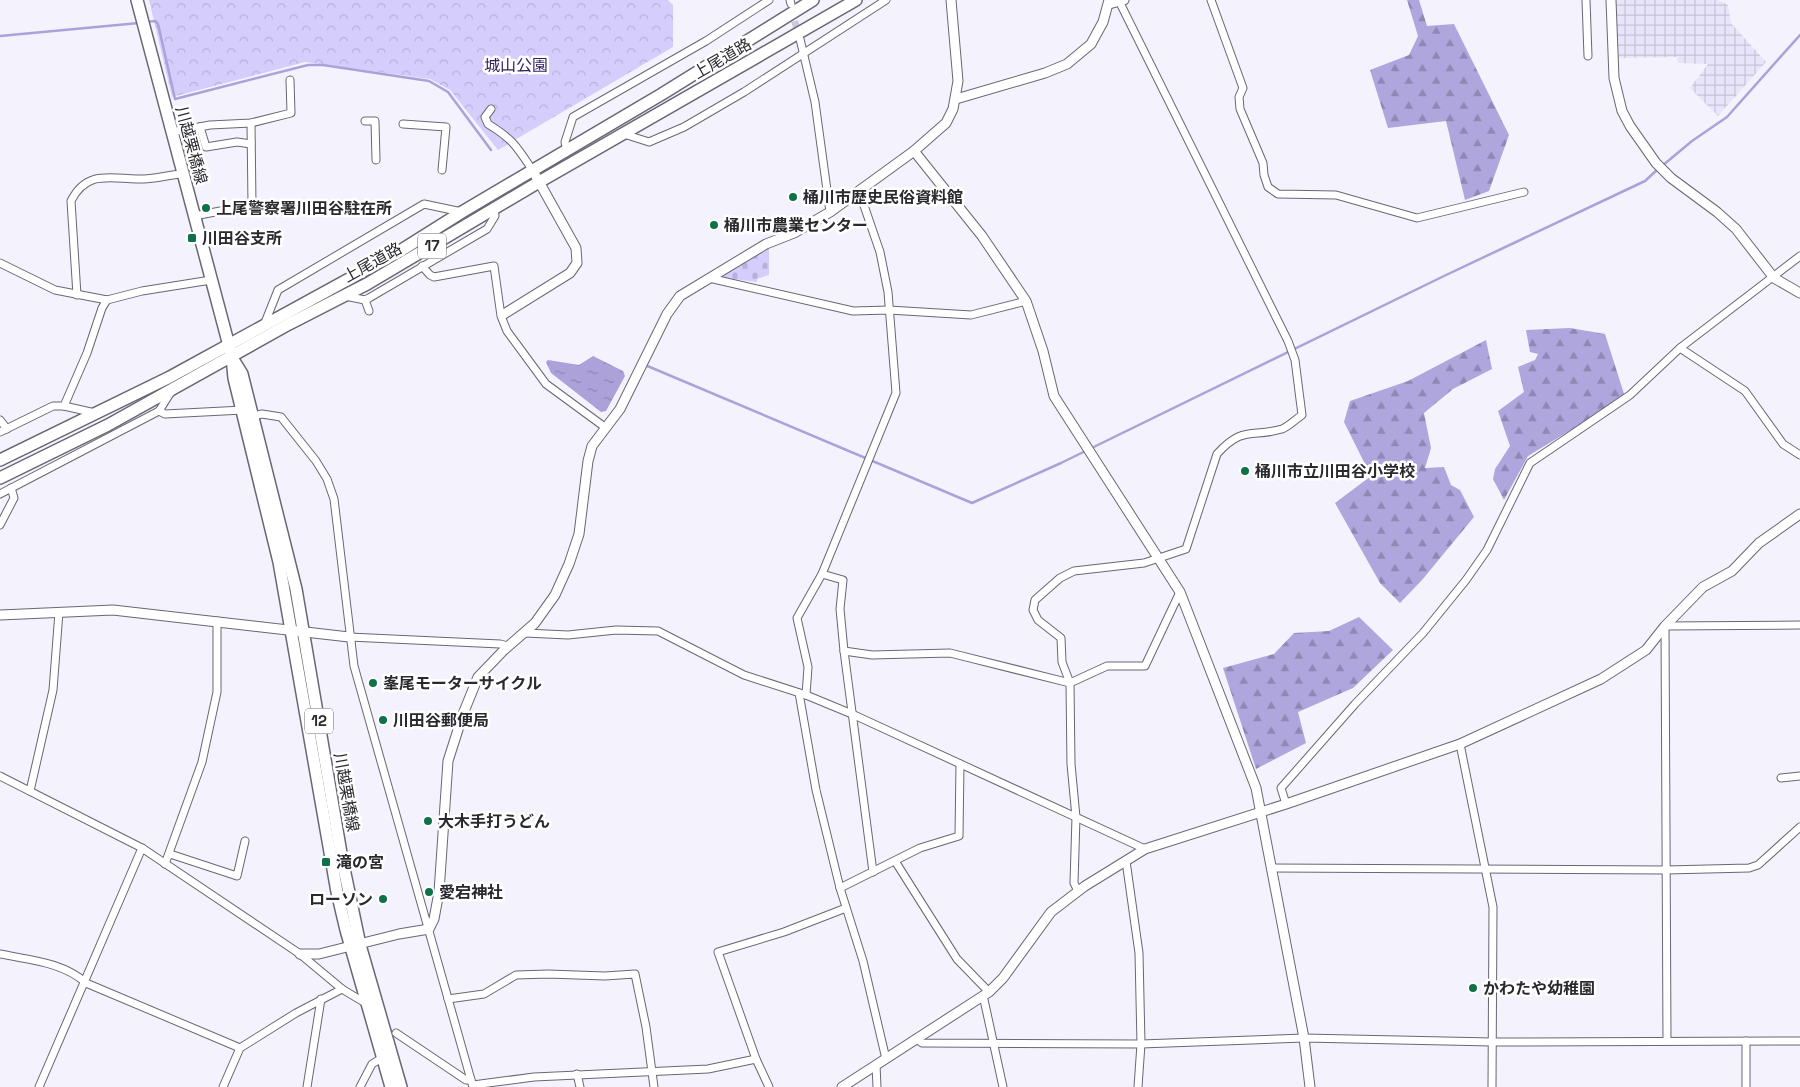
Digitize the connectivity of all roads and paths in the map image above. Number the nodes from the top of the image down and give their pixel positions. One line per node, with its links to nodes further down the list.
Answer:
1 (137, 0): 22 (main road, 川越栗橋線 / 12)
2 (769, 0): 25 (street)
3 (813, 0): 25 (main road, 上尾道路 / 17)
4 (856, 0): 23 (main road, 上尾道路 / 17)
5 (886, 0): 13 (street)
6 (951, 0): 16 (street)
7 (1211, 0): 33 (street)
8 (1586, 0): 14 (street)
9 (1611, 0): 42 (street)
10 (1122, 1): 11 (street); 72 (street)
11 (1109, 2): 16 (street)
12 (800, 40): 13 (street)
13 (804, 52): 23 (street); 36 (street)
14 (1588, 56)
15 (290, 80): 19 (street)
16 (956, 99): 26 (street)
17 (491, 109): 29 (street)
18 (365, 121): 27 (street)
19 (251, 123): 21 (street); 24 (street)
20 (403, 124): 28 (street)
21 (200, 127): 22 (street); 24 (street)
22 (172, 132): 30 (main road, 川越栗橋線 / 12)
23 (624, 134): 31 (main road, 上尾道路 / 17)
24 (251, 144): 37 (street)
25 (567, 151): 29 (main road, 上尾道路 / 17)
26 (914, 151): 32 (street); 49 (street)
27 (376, 160)
28 (442, 170)
29 (533, 171): 31 (street); 35 (main road, 上尾道路 / 17)
30 (182, 174): 37 (main road, 川越栗橋線 / 12); 45 (street)
31 (540, 182): 34 (main road, 上尾道路 / 17); 52 (street)
32 (859, 191): 36 (street); 50 (street)
33 (1524, 192)
34 (494, 209): 40 (street); 46 (main road, 上尾道路 / 17)
35 (462, 212): 53 (main road, 上尾道路 / 17); 53 (street)
36 (830, 212): 41 (street)
37 (194, 216): 43 (main road, 川越栗橋線 / 12)
38 (1800, 256): 42 (street)
39 (0, 263): 45 (street)
40 (422, 266): 48 (street); 63 (street)
41 (709, 278): 50 (street); 63 (street)
42 (1774, 278): 44 (street); 55 (street)
43 (211, 280): 47 (street); 54 (main road, 川越栗橋線 / 12)
44 (1800, 293)
45 (77, 295): 47 (street)
46 (345, 296): 48 (street); 56 (main road, 上尾道路 / 17)
47 (107, 300): 58 (street)
48 (365, 300): 51 (street)
49 (1026, 301): 50 (street); 72 (street)
50 (889, 310): 73 (street)
51 (369, 311)
52 (504, 314)
53 (264, 325): 54 (main road, 上尾道路 / 17)
54 (228, 345): 56 (main road, 川越栗橋線 / 12); 60 (main road, 上尾道路 / 17)
55 (1680, 348): 65 (street); 95 (street)
56 (232, 357): 57 (main road, 上尾道路 / 17); 61 (main road, 川越栗橋線 / 12)
57 (172, 390): 59 (street); 67 (main road, 上尾道路 / 17)
58 (64, 406): 60 (street); 64 (street)
59 (159, 411): 61 (street); 68 (street)
60 (97, 413): 66 (main road, 上尾道路 / 17)
61 (248, 413): 80 (main road, 川越栗橋線 / 12); 81 (main road, 川越栗橋線 / 12); 83 (street)
62 (0, 420): 64 (street)
63 (606, 428): 82 (street)
64 (4, 431)
65 (1800, 455)
66 (0, 460)
67 (0, 478)
68 (11, 488): 69 (street); 71 (street)
69 (0, 494)
70 (1800, 514): 79 (street)
71 (0, 525)
72 (1160, 558): 74 (street); 86 (street)
73 (822, 574): 85 (street); 87 (street)
74 (1180, 592): 86 (street); 96 (street)
75 (59, 612): 76 (street); 77 (street); 94 (street)
76 (0, 615)
77 (217, 621): 80 (street); 102 (street)
78 (1800, 625): 79 (street)
79 (1665, 626): 89 (street); 108 (street)
80 (292, 631): 81 (street); 114 (main road, 川越栗橋線 / 12)
81 (304, 633): 83 (street); 114 (main road, 川越栗橋線 / 12)
82 (525, 633): 84 (street); 87 (street)
83 (349, 637): 84 (street); 113 (street)
84 (508, 646): 113 (street)
85 (844, 651): 86 (street); 88 (street)
86 (1070, 682): 97 (street)
87 (802, 694): 88 (street); 110 (street)
88 (852, 714): 90 (street); 109 (street)
89 (1460, 744): 95 (street); 107 (street)
90 (960, 764): 97 (street); 103 (street)
91 (0, 776): 94 (street)
92 (1800, 776): 93 (street)
93 (1781, 778)
94 (30, 791): 100 (street)
95 (1286, 804): 96 (street)
96 (1261, 812): 101 (street); 106 (street)
97 (1076, 816): 101 (street); 111 (street)
98 (1800, 827): 108 (street)
99 (245, 841): 102 (street)
100 (142, 848): 105 (street); 117 (street)
101 (1145, 849): 104 (street)
102 (170, 854): 105 (street)
103 (895, 861): 109 (street); 119 (street)
104 (1126, 861): 111 (street); 131 (street)
105 (164, 864): 116 (street)
106 (1271, 868): 107 (street); 124 (street)
107 (1485, 869): 108 (street); 129 (street)
108 (1666, 870): 127 (street)
109 (873, 872): 110 (street)
110 (840, 888): 112 (street)
111 (1078, 892): 119 (street)
112 (846, 908): 134 (street); 135 (street)
113 (429, 929): 114 (street); 121 (street)
114 (355, 946): 116 (street); 122 (main road, 川越栗橋線 / 12); 145 (main road, 川越栗橋線 / 12)
115 (0, 954): 117 (street)
116 (300, 954): 118 (street)
117 (86, 983): 132 (street); 140 (street)
118 (342, 989): 120 (street); 122 (street)
119 (986, 994): 125 (street); 130 (street)
120 (321, 999): 132 (street); 142 (street)
121 (448, 999): 137 (street); 139 (street)
122 (367, 1004): 133 (main road, 川越栗橋線 / 12)
123 (396, 1033): 139 (street)
124 (1304, 1038): 129 (street); 131 (street); 153 (street)
125 (917, 1039): 130 (street); 135 (street)
126 (1800, 1040): 128 (street)
127 (1667, 1041): 128 (street); 129 (street)
128 (1746, 1041): 155 (street)
129 (1492, 1042): 154 (street)
130 (995, 1044): 131 (street); 151 (street)
131 (1141, 1044): 152 (street)
132 (240, 1048): 141 (street)
133 (382, 1058): 143 (street); 144 (main road, 川越栗橋線 / 12)
134 (756, 1059): 137 (street); 148 (street)
135 (886, 1059): 136 (street)
136 (876, 1065): 149 (street); 150 (street)
137 (651, 1073): 138 (street); 147 (street)
138 (577, 1074): 139 (street); 146 (street)
139 (472, 1084)
140 (39, 1087)
141 (223, 1087)
142 (307, 1087)
143 (360, 1087)
144 (391, 1087)
145 (401, 1087)
146 (580, 1087)
147 (654, 1087)
148 (769, 1087)
149 (842, 1087)
150 (876, 1087)
151 (1003, 1087)
152 (1138, 1087)
153 (1310, 1087)
154 (1492, 1087)
155 (1746, 1087)

